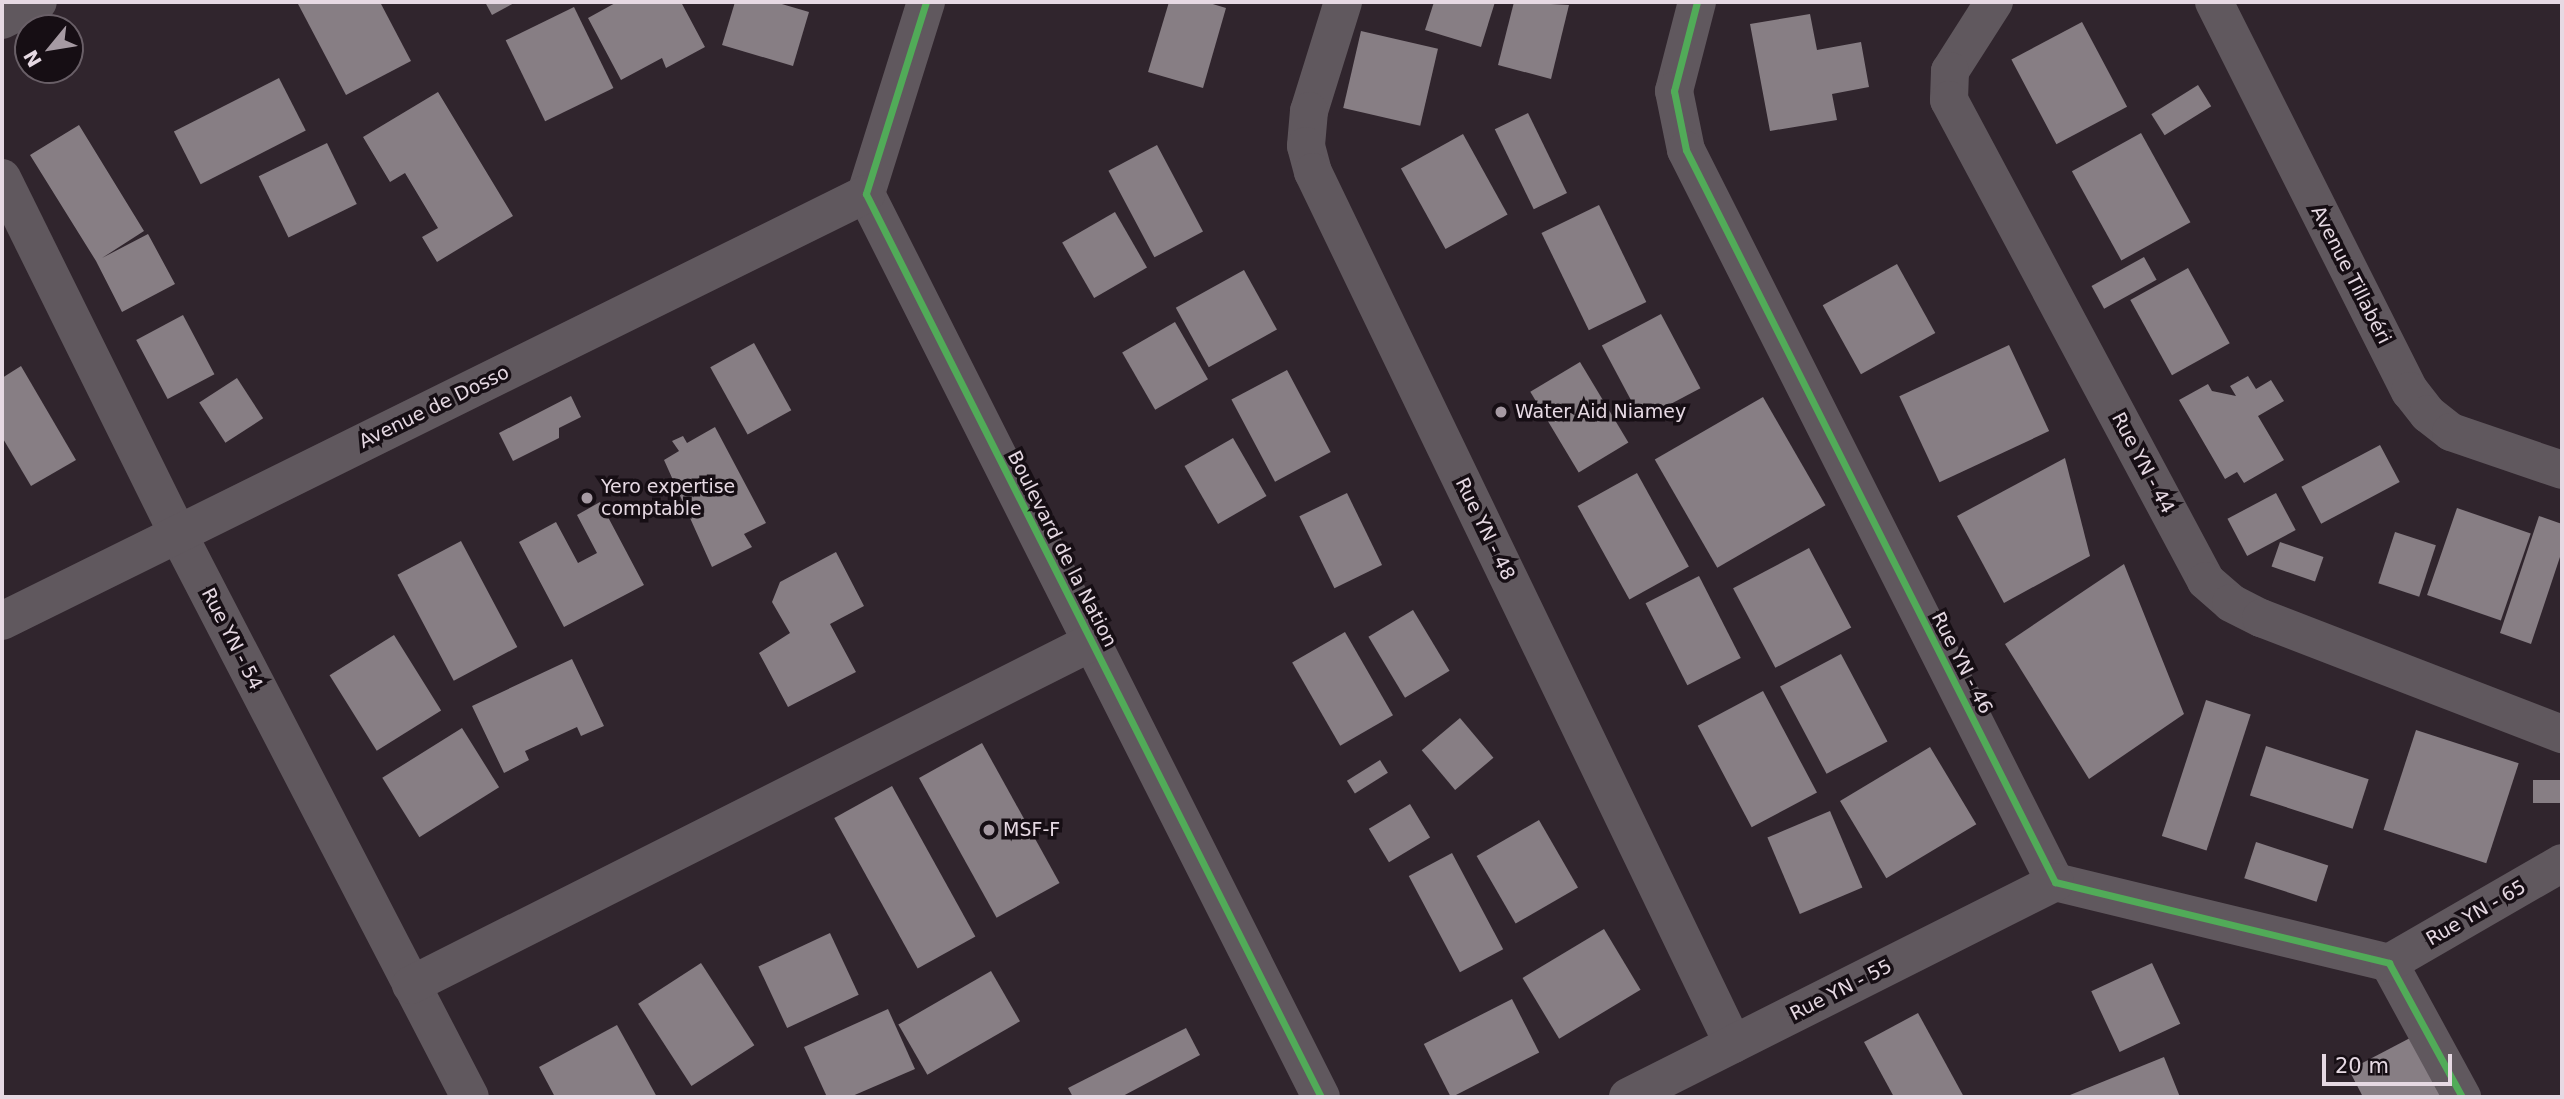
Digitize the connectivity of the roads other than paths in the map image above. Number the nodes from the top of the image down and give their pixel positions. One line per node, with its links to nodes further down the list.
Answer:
1 (38, 2): 7 (street)
2 (926, 2): 9 (street)
3 (1343, 2): 19 (street, Rue YN - 48)
4 (1697, 2): 16 (street, Rue YN - 46)
5 (1994, 2): 14 (street, Rue YN - 44)
6 (2214, 2): 10 (street, Avenue Tillabéri)
7 (2, 20)
8 (2, 178): 11 (street, Rue YN - 54)
9 (866, 194): 11 (street, Avenue de Dosso); 13 (street, Boulevard de la Nation)
10 (2562, 470)
11 (178, 534): 12 (street, Avenue de Dosso); 18 (street, Rue YN - 54)
12 (2, 621)
13 (1092, 642): 18 (street); 21 (street, Boulevard de la Nation)
14 (2562, 734)
15 (2562, 863): 17 (street, Rue YN - 65)
16 (2055, 883): 17 (street); 19 (street, Rue YN - 55)
17 (2389, 963): 23 (street)
18 (411, 985): 20 (street, Rue YN - 54)
19 (1732, 1044): 22 (street, Rue YN - 55)
20 (470, 1097)
21 (1321, 1097)
22 (1628, 1097)
23 (2462, 1097)

